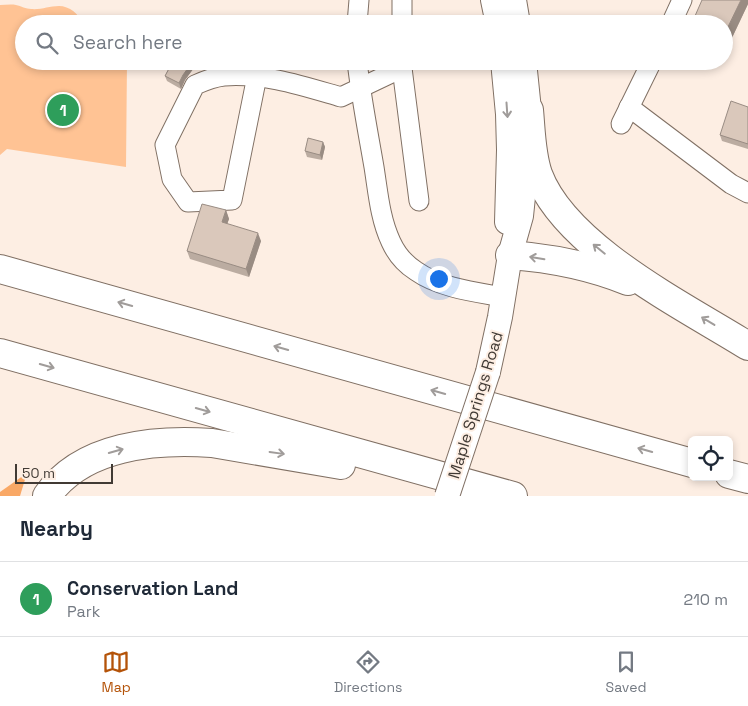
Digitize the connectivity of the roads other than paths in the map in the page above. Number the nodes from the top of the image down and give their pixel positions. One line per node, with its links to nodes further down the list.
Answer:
1 (359, 0): 6 (street)
2 (402, 0): 7 (street)
3 (493, 0): 8 (main road)
4 (514, 0): 9 (main road)
5 (682, 0): 10 (street)
6 (358, 15)
7 (402, 15)
8 (496, 15)
9 (516, 15)
10 (674, 15)
11 (359, 70): 18 (street)
12 (392, 70): 18 (street)
13 (403, 70): 21 (street)
14 (504, 70): 22 (main road, Maple Springs Road, one-way to 22)
15 (525, 70): 19 (main road, Maple Springs Road)
16 (648, 70): 20 (street)
17 (257, 76): 17 (street); 18 (street)
18 (360, 87): 24 (street)
19 (529, 110): 22 (main road, Maple Springs Road); 25 (highway, one-way to 19)
20 (748, 193)
21 (419, 201)
22 (510, 255): 24 (main road, Maple Springs Road); 25 (highway, one-way to 22)
23 (0, 269): 28 (highway, one-way to 23)
24 (503, 297): 32 (main road, Maple Springs Road, bridge)
25 (667, 297): 26 (highway, one-way to 25)
26 (748, 346)
27 (0, 353): 34 (highway, one-way to 34)
28 (688, 462)
29 (733, 475): 30 (highway)
30 (748, 479)
31 (47, 496): 33 (highway, one-way to 33)
32 (446, 496)
33 (502, 496)
34 (512, 496)

